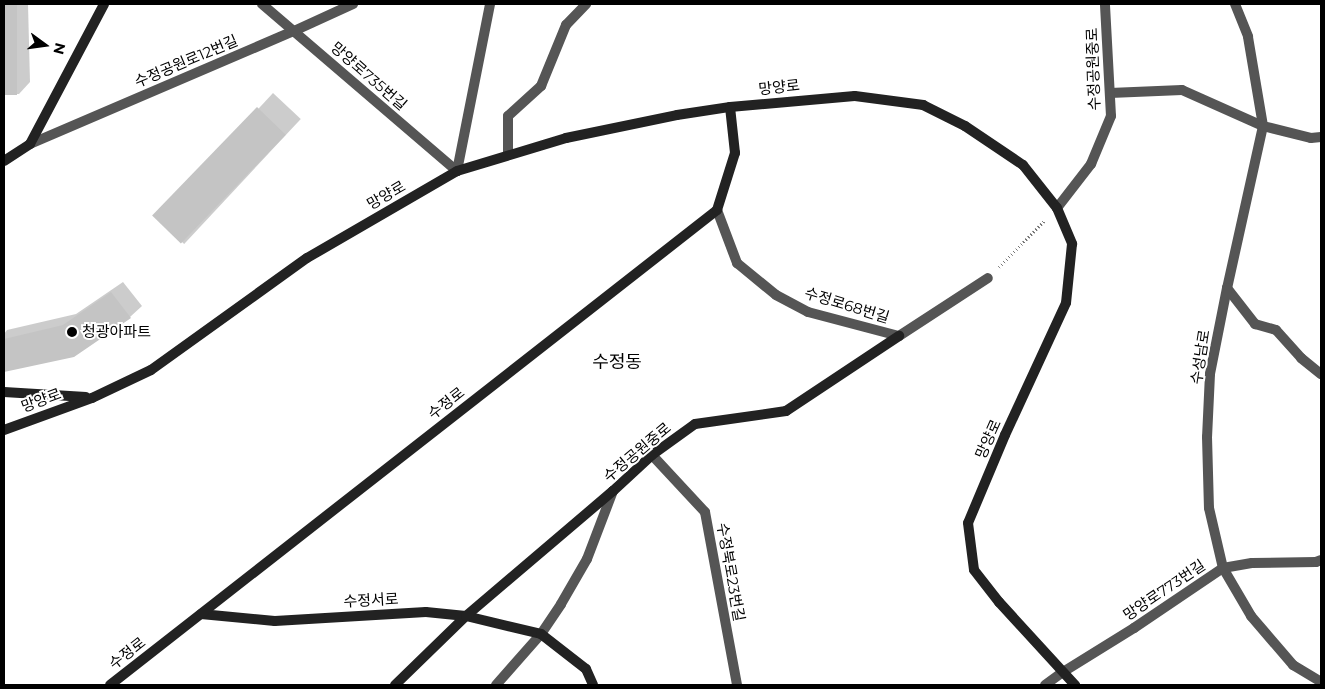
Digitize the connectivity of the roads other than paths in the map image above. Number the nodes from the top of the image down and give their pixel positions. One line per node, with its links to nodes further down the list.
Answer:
1 (104, 4): 13 (street)
2 (262, 4): 8 (street, 망양로735번길)
3 (353, 4): 8 (street, 수정공원로12번길)
4 (490, 4): 16 (street)
5 (586, 4): 14 (street)
6 (1105, 4): 9 (street, 수정공원중로)
7 (1235, 4): 11 (street, 수성남로)
8 (294, 31): 13 (street, 수정공원로12번길); 16 (street, 망양로735번길)
9 (1110, 93): 11 (street); 17 (street, 수정공원중로)
10 (730, 107): 14 (street, 망양로); 17 (street, 망양로); 18 (street)
11 (1263, 126): 12 (street); 20 (street, 수성남로)
12 (1321, 137)
13 (30, 144): 15 (street)
14 (508, 155): 16 (street, 망양로)
15 (4, 161)
16 (457, 171): 24 (street, 망양로)
17 (1057, 208): 33 (street, 망양로)
18 (717, 210): 21 (street, 수정로68번길); 30 (street, 수정로)
19 (988, 278): 21 (street, 수정공원중로)
20 (1226, 288): 22 (street); 29 (street, 수성남로)
21 (899, 336): 26 (street, 수정공원중로)
22 (1321, 374)
23 (4, 392): 24 (street)
24 (92, 398): 25 (street, 망양로)
25 (4, 430)
26 (652, 455): 27 (street, 수정공원중로); 39 (street, 수정북로23번길)
27 (613, 491): 31 (street, 수정공원중로); 32 (street)
28 (1321, 560): 29 (street, 망양로773번길)
29 (1223, 568): 33 (street, 망양로773번길); 34 (street, 수성남로)
30 (201, 614): 31 (street, 수정서로); 35 (street, 수정로)
31 (466, 616): 32 (street, 수정서로); 36 (street, 수정공원중로)
32 (541, 634): 37 (street); 38 (street, 수정서로)
33 (1063, 672): 40 (street, 망양로773번길); 41 (street, 망양로)
34 (1321, 682)
35 (110, 685)
36 (395, 685)
37 (496, 685)
38 (593, 685)
39 (737, 685)
40 (1045, 685)
41 (1075, 685)

